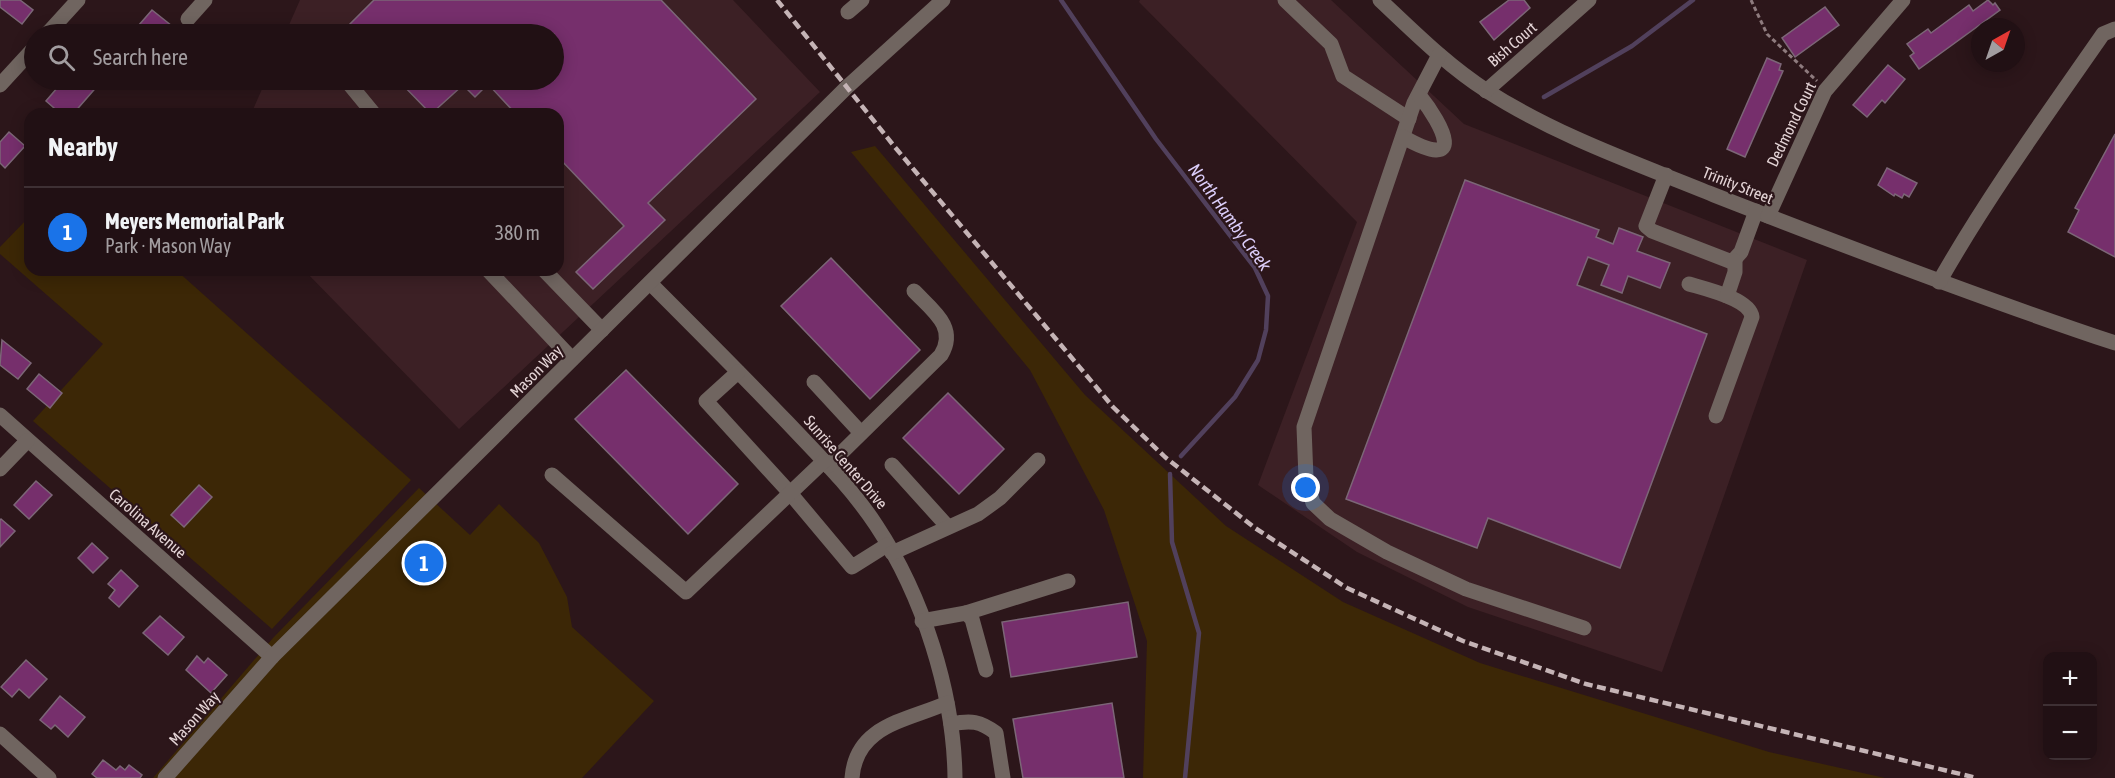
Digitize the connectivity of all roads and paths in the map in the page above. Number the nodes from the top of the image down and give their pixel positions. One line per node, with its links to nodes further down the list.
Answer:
1 (78, 0): 12 (street)
2 (205, 0): 11 (street)
3 (862, 0): 10 (street)
4 (943, 0): 30 (street, Mason Way)
5 (1285, 0): 22 (street)
6 (1380, 0): 14 (street, Trinity Street)
7 (1589, 0): 19 (street, Bish Court)
8 (1751, 0): 17 (path)
9 (1903, 0): 17 (street, Dedmond Court)
10 (848, 12)
11 (188, 19)
12 (56, 24)
13 (2115, 29): 29 (street)
14 (1439, 55): 19 (street, Trinity Street); 20 (street)
15 (24, 59): 16 (street)
16 (0, 85)
17 (1827, 88): 25 (street, Dedmond Court)
18 (354, 90): 21 (street)
19 (1486, 91): 24 (street, Trinity Street)
20 (1419, 94): 22 (street); 23 (street)
21 (369, 108)
22 (1409, 119): 23 (street)
23 (1403, 137): 54 (street)
24 (1666, 175): 25 (street, Trinity Street); 26 (street)
25 (1762, 214): 26 (street, Dedmond Court); 29 (street, Trinity Street)
26 (1735, 261): 33 (street, Dedmond Court)
27 (495, 276): 36 (street)
28 (550, 276): 34 (street)
29 (1940, 282): 35 (street, Trinity Street)
30 (650, 283): 34 (street, Mason Way); 37 (street, Sunrise Center Drive)
31 (1689, 284): 33 (street)
32 (914, 291): 41 (street)
33 (1727, 296): 40 (street)
34 (602, 330): 36 (street, Mason Way)
35 (2115, 343)
36 (572, 359): 55 (street, Mason Way)
37 (738, 372): 44 (street, Sunrise Center Drive); 48 (street)
38 (814, 382): 41 (street)
39 (0, 415): 42 (street, Carolina Avenue)
40 (1716, 416)
41 (861, 433): 44 (street)
42 (27, 441): 46 (street); 55 (street, Carolina Avenue)
43 (1038, 460): 49 (street)
44 (826, 463): 48 (street); 50 (street, Sunrise Center Drive)
45 (892, 465): 49 (street)
46 (0, 469)
47 (552, 475): 48 (street)
48 (790, 493): 50 (street)
49 (948, 527): 50 (street)
50 (890, 549): 53 (street, Sunrise Center Drive)
51 (1068, 581): 52 (street)
52 (966, 613): 53 (street); 56 (street)
53 (922, 621): 57 (street, Sunrise Center Drive)
54 (1584, 628)
55 (273, 657): 61 (street, Mason Way)
56 (986, 670)
57 (947, 704): 58 (street, Sunrise Center Drive); 62 (street)
58 (951, 724): 63 (street, Sunrise Center Drive); 64 (street)
59 (0, 734): 60 (street)
60 (49, 778)
61 (165, 778)
62 (852, 778)
63 (955, 778)
64 (1003, 778)

